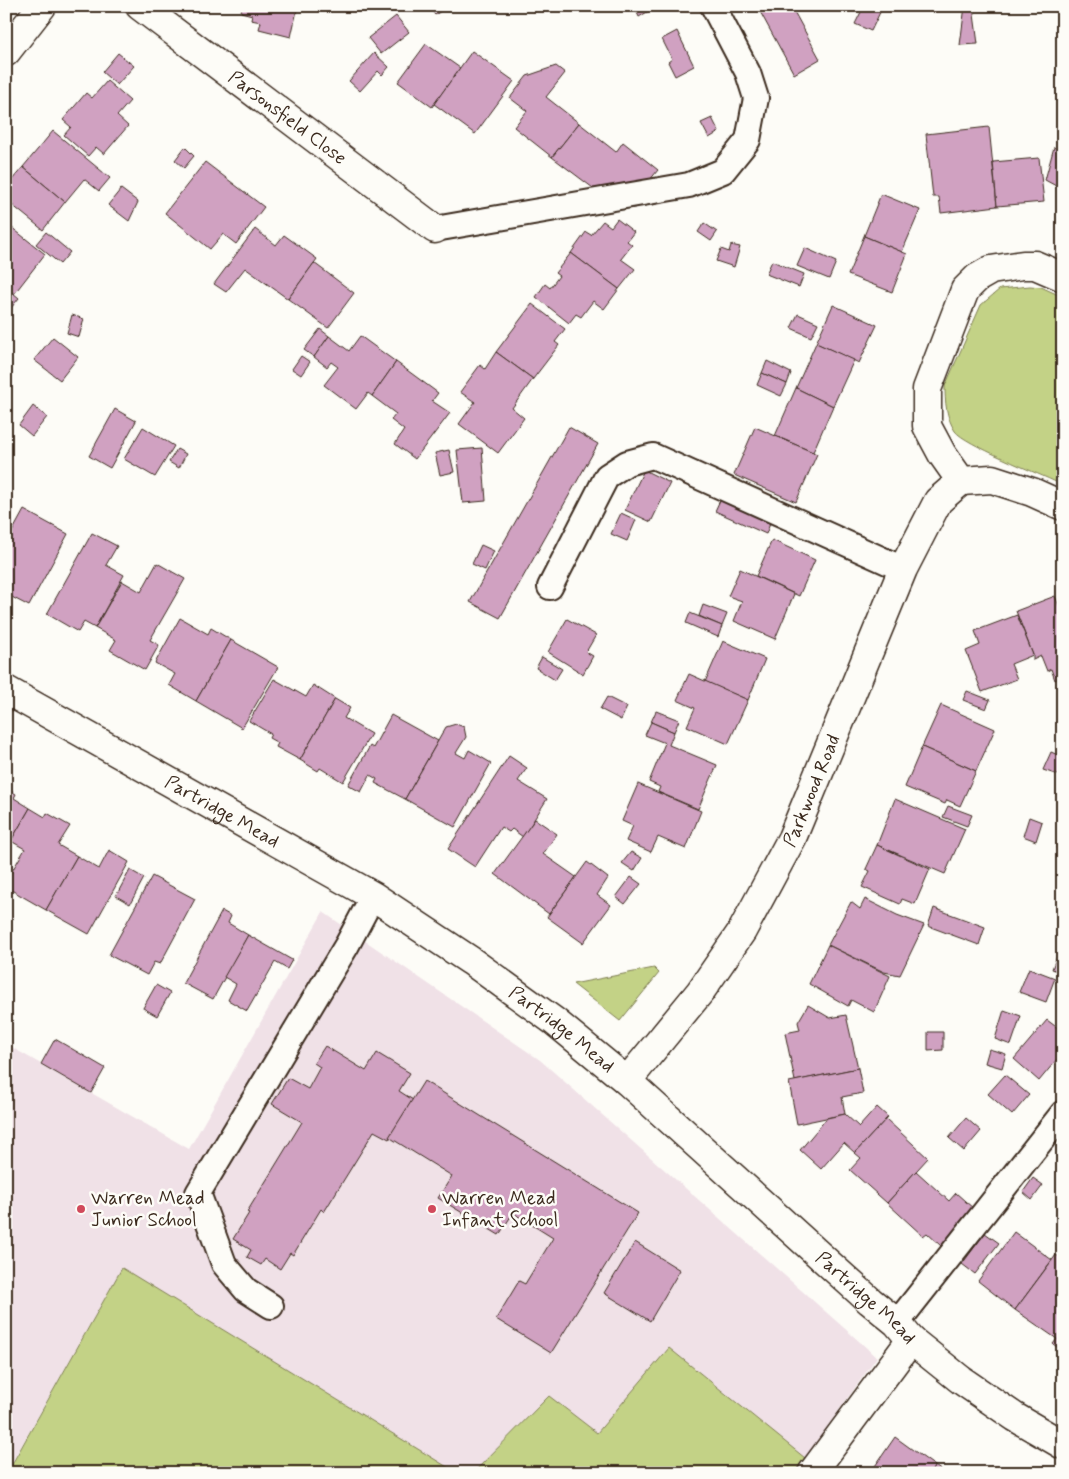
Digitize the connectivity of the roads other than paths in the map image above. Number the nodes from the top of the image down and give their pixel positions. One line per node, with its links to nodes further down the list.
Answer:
1 (42, 6): 4 (street)
2 (140, 6): 5 (street, Parsonsfield Close)
3 (713, 6): 5 (lane)
4 (6, 52)
5 (435, 229)
6 (1063, 277): 7 (street)
7 (961, 481): 8 (street); 9 (street, Parkwood Road)
8 (1063, 506)
9 (903, 569): 10 (lane); 13 (street, Parkwood Road)
10 (550, 586)
11 (6, 690): 12 (street, Partridge Mead)
12 (373, 896): 13 (street, Partridge Mead); 15 (lane)
13 (627, 1081): 16 (street, Partridge Mead)
14 (1063, 1113): 16 (lane)
15 (271, 1306)
16 (904, 1332): 17 (street, Partridge Mead); 18 (street)
17 (1063, 1446)
18 (812, 1473)

